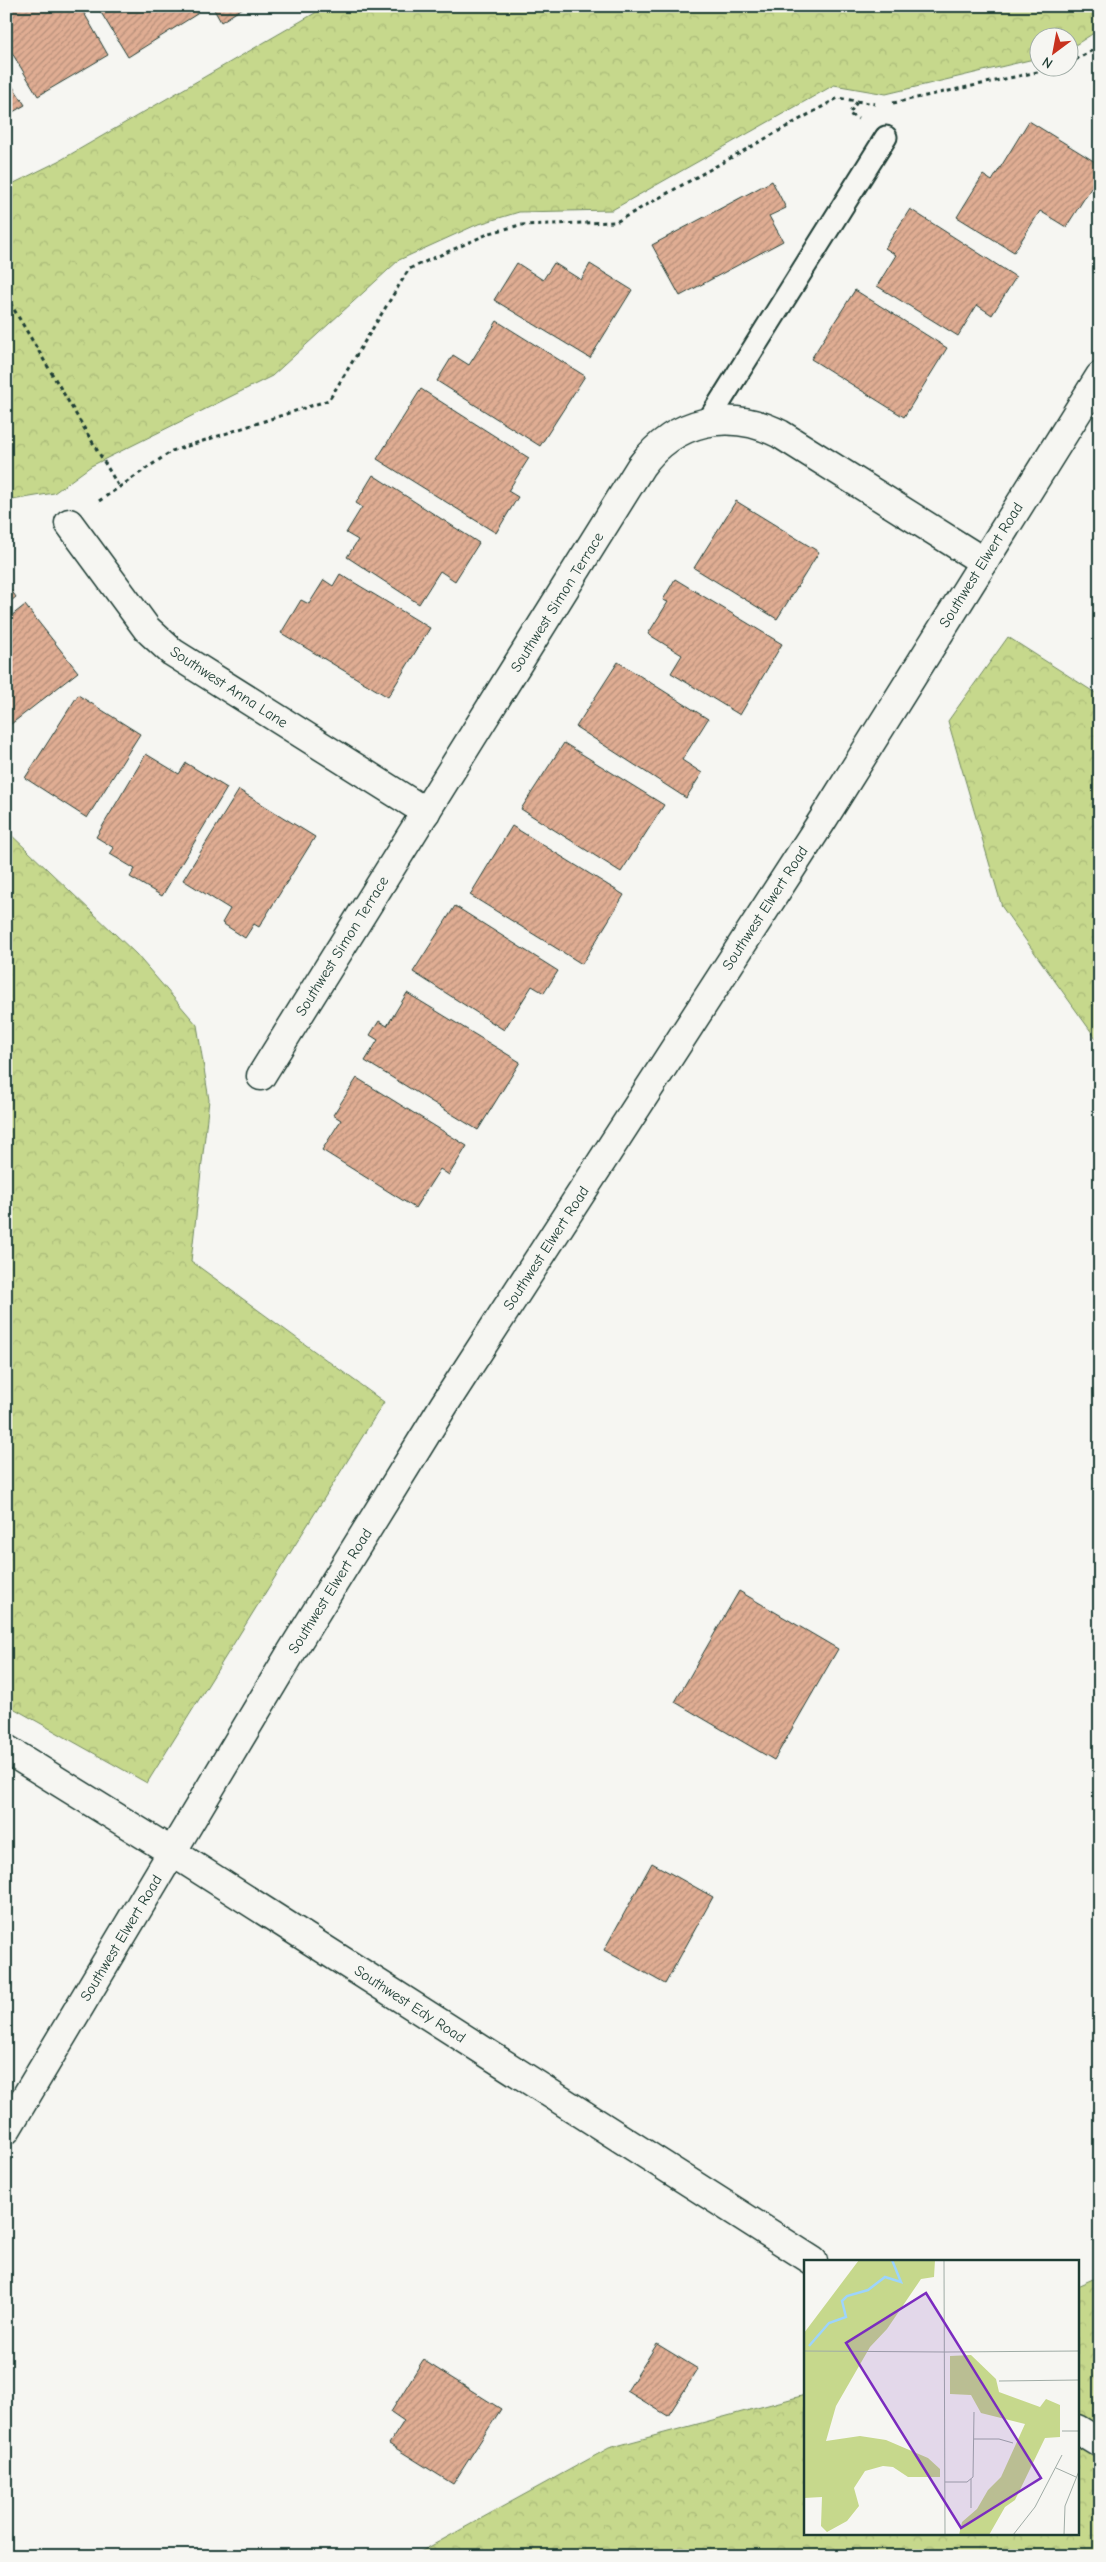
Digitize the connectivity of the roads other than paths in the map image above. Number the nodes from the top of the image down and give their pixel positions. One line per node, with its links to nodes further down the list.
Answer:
1 (886, 137): 3 (lane)
2 (1100, 376): 5 (street, Southwest Elwert Road)
3 (708, 421): 5 (street, Southwest Simon Terrace); 6 (street, Southwest Simon Terrace)
4 (69, 523): 6 (street, Southwest Anna Lane)
5 (984, 562): 9 (street, Southwest Elwert Road)
6 (426, 812): 7 (street, Southwest Simon Terrace)
7 (261, 1076)
8 (6, 1749): 9 (street, Southwest Edy Road)
9 (172, 1852): 10 (street, Southwest Elwert Road); 11 (street, Southwest Edy Road)
10 (6, 2130)
11 (811, 2260)
12 (1078, 2430): 13 (street)
13 (1100, 2443)

